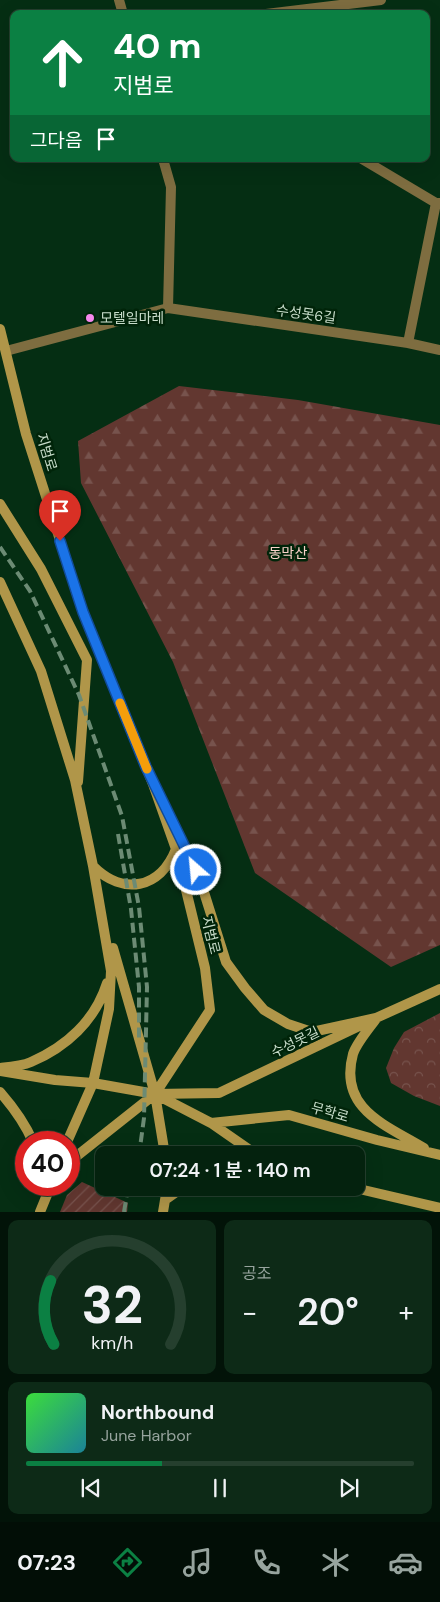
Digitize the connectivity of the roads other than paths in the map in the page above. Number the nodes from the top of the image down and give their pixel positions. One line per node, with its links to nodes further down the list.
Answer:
1 (381, 0): 2 (street)
2 (319, 7): 3 (street)
3 (296, 10)
4 (164, 162): 7 (street)
5 (367, 162): 6 (street)
6 (438, 203): 9 (street)
7 (168, 308): 9 (street, 수성못6길); 11 (street, 수성못6길)
8 (0, 329): 11 (main road, 지범로)
9 (408, 343): 10 (street, 수성못6길)
10 (440, 350)
11 (6, 351): 14 (main road, 지범로)
12 (0, 504): 15 (main road)
13 (0, 582): 15 (main road)
14 (154, 784): 16 (main road, 지범로); 21 (main road)
15 (77, 791): 17 (main road)
16 (176, 849): 17 (main road); 25 (main road, 지범로)
17 (93, 866): 18 (main road)
18 (100, 904): 19 (main road); 25 (main road)
19 (111, 970): 22 (main road); 23 (main road)
20 (440, 990): 21 (main road, 수성못길)
21 (376, 1018): 25 (main road, 수성못길); 32 (main road)
22 (0, 1070): 23 (main road)
23 (93, 1083): 25 (main road); 28 (main road)
24 (0, 1092): 27 (main road)
25 (156, 1094): 26 (main road); 29 (main road); 31 (main road, 지범로)
26 (212, 1123): 30 (main road); 32 (main road, 무학로)
27 (29, 1131)
28 (73, 1131)
29 (164, 1146)
30 (244, 1146)
31 (80, 1154)
32 (436, 1154)
33 (365, 1190): 40 (main road)
34 (42, 1196): 41 (main road)
35 (46, 1196): 41 (main road)
36 (49, 1196): 41 (main road)
37 (166, 1196): 39 (main road)
38 (171, 1196): 39 (main road)
39 (165, 1200): 42 (main road)
40 (440, 1208)
41 (41, 1209)
42 (163, 1212)

